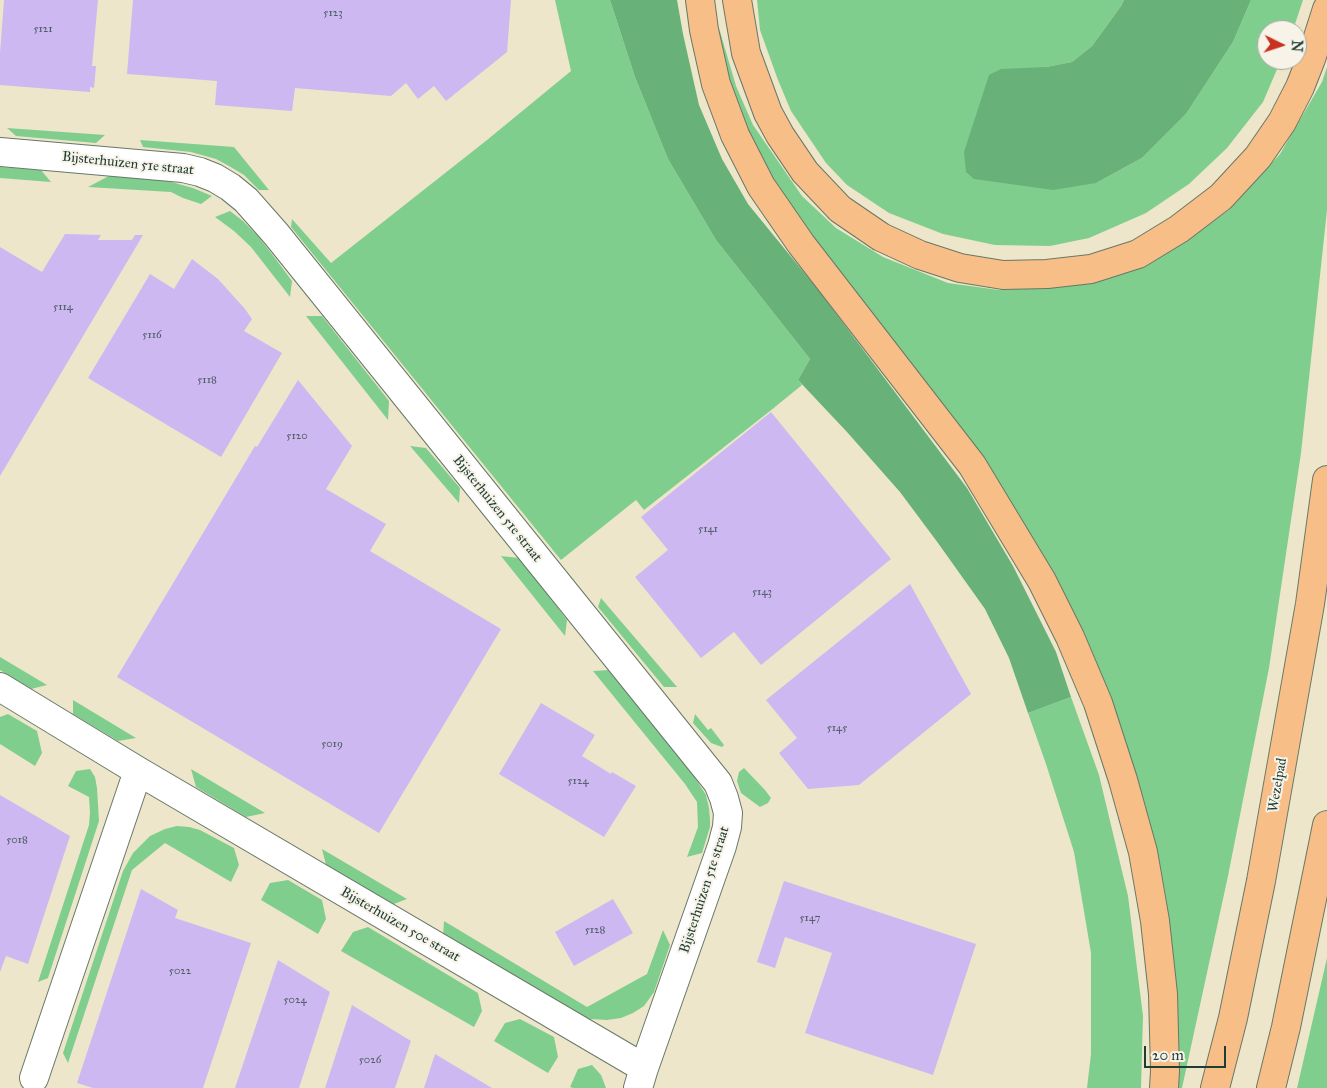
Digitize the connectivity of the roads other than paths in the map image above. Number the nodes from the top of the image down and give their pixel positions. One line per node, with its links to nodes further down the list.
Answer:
1 (700, 0): 11 (highway)
2 (737, 0): 3 (highway)
3 (1327, 9)
4 (0, 152): 10 (street, Bijsterhuizen 51e straat)
5 (1327, 480): 12 (highway, Wezelpad)
6 (0, 687): 7 (street, Bijsterhuizen 50e straat)
7 (138, 771): 9 (street); 10 (street, Bijsterhuizen 50e straat)
8 (1327, 825): 13 (highway)
9 (34, 1078)
10 (641, 1078)
11 (1164, 1088)
12 (1215, 1088)
13 (1271, 1088)

